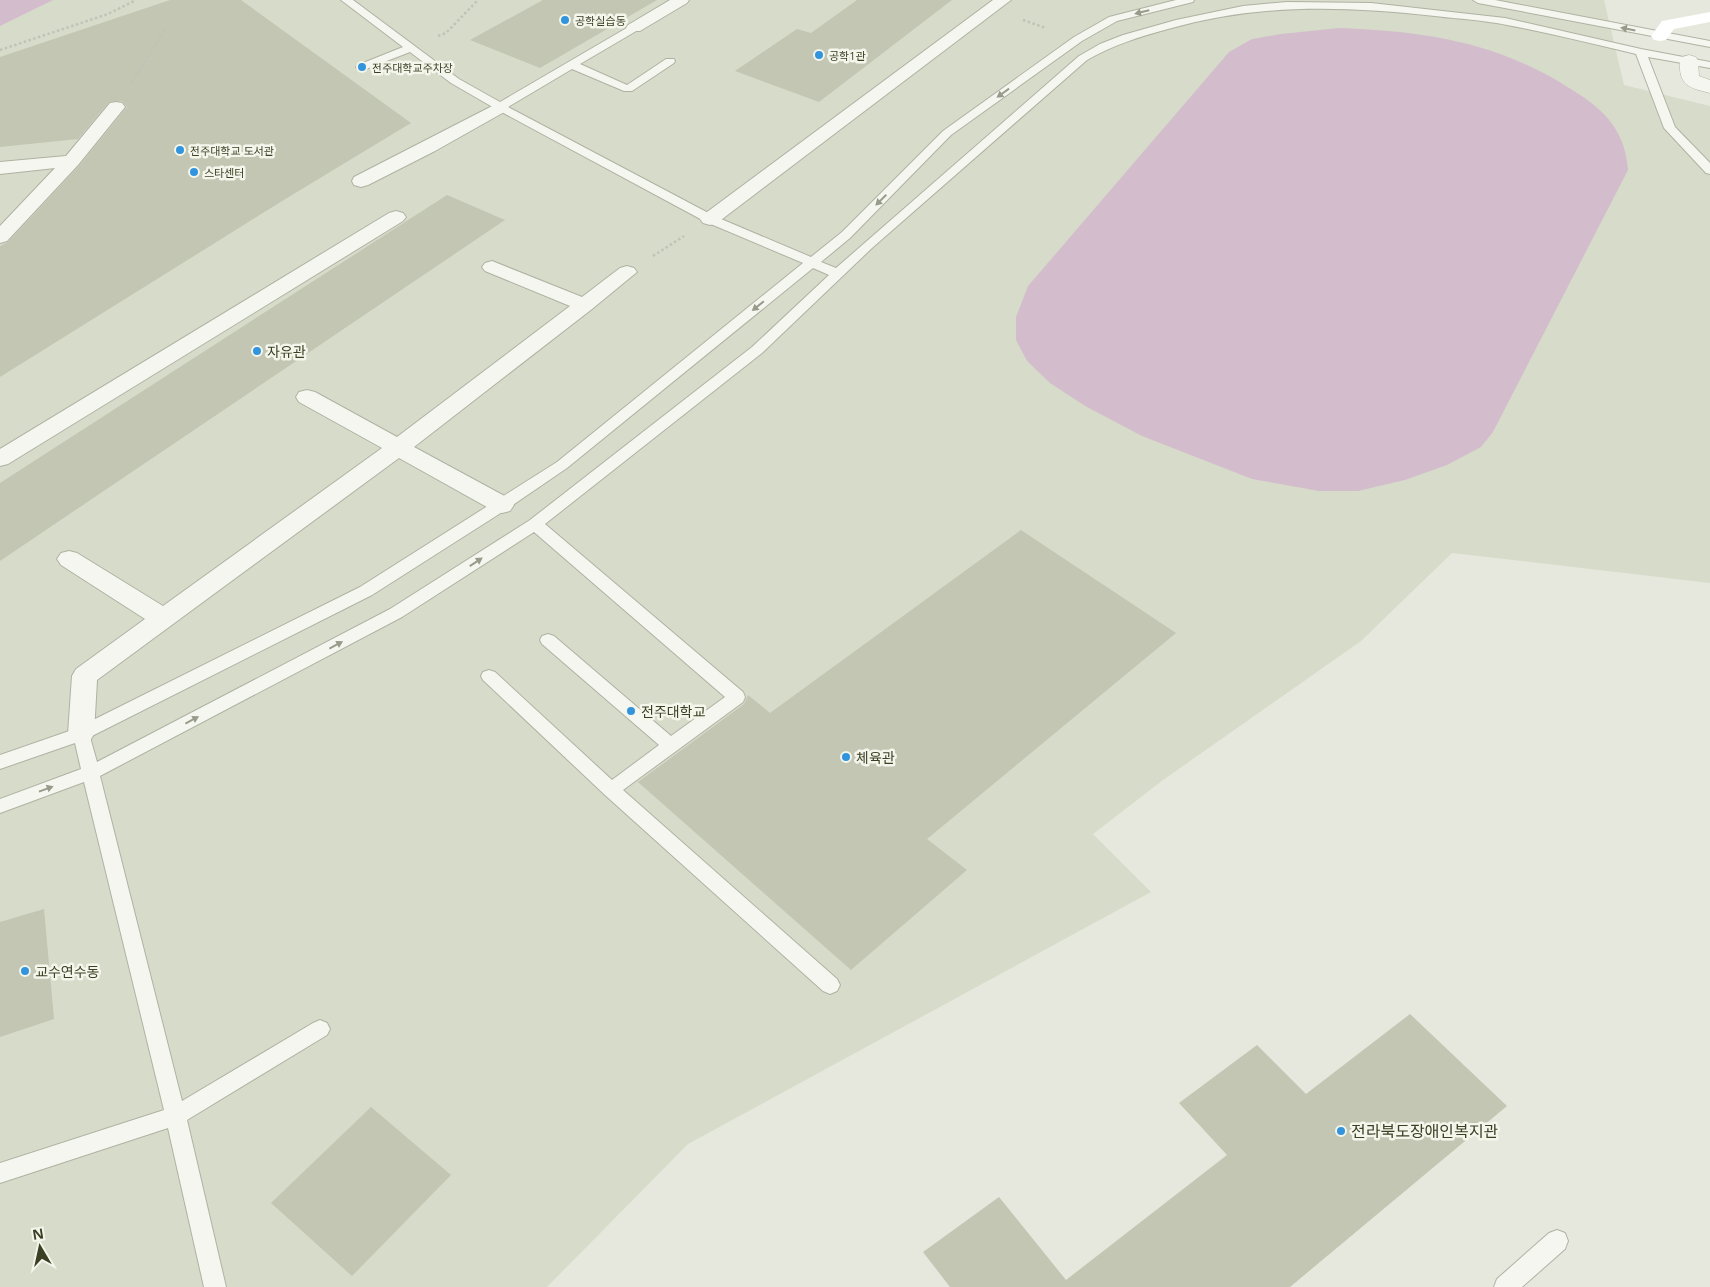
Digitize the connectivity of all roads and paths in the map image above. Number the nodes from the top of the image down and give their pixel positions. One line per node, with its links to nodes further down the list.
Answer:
1 (136, 0): 16 (path)
2 (346, 0): 15 (lane)
3 (478, 0): 15 (path)
4 (681, 0): 12 (street)
5 (1004, 0): 31 (street)
6 (1189, 0): 33 (lane, one-way to 33)
7 (1229, 0): 9 (lane)
8 (1478, 0): 13 (lane, one-way to 8)
9 (1243, 9): 17 (lane); 36 (lane)
10 (1710, 17): 13 (main road)
11 (166, 28): 24 (path)
12 (634, 28): 20 (lane)
13 (1660, 36): 14 (lane)
14 (1710, 44)
15 (411, 48): 22 (lane); 25 (lane)
16 (0, 50)
17 (1641, 52): 19 (lane); 28 (lane)
18 (670, 61): 20 (lane)
19 (1689, 61): 21 (lane); 23 (street)
20 (572, 65): 25 (lane)
21 (1710, 65)
22 (362, 67)
23 (1710, 87)
24 (116, 107): 26 (street)
25 (500, 107): 29 (street); 31 (lane)
26 (72, 161): 27 (street); 32 (street)
27 (0, 168)
28 (1710, 170)
29 (361, 181)
30 (396, 217): 40 (street)
31 (710, 219): 33 (lane); 35 (path)
32 (0, 237)
33 (811, 263): 36 (lane); 41 (lane, one-way to 41)
34 (492, 267): 37 (street)
35 (627, 272): 37 (street)
36 (839, 274): 42 (lane)
37 (585, 304): 39 (street)
38 (307, 397): 39 (street)
39 (399, 447): 41 (street); 44 (street)
40 (0, 459)
41 (502, 505): 47 (lane)
42 (535, 524): 48 (lane); 50 (lane, one-way to 42)
43 (69, 560): 44 (street)
44 (164, 618): 47 (street)
45 (548, 640): 48 (lane)
46 (489, 676): 51 (lane)
47 (81, 734): 49 (lane); 50 (lane)
48 (671, 745): 51 (lane)
49 (0, 762)
50 (90, 773): 52 (lane, one-way to 50); 55 (lane)
51 (612, 790): 53 (lane)
52 (0, 806)
53 (830, 985)
54 (320, 1029): 55 (lane)
55 (176, 1116): 56 (lane); 58 (lane)
56 (0, 1174)
57 (1557, 1241): 59 (lane)
58 (215, 1287)
59 (1505, 1287)

